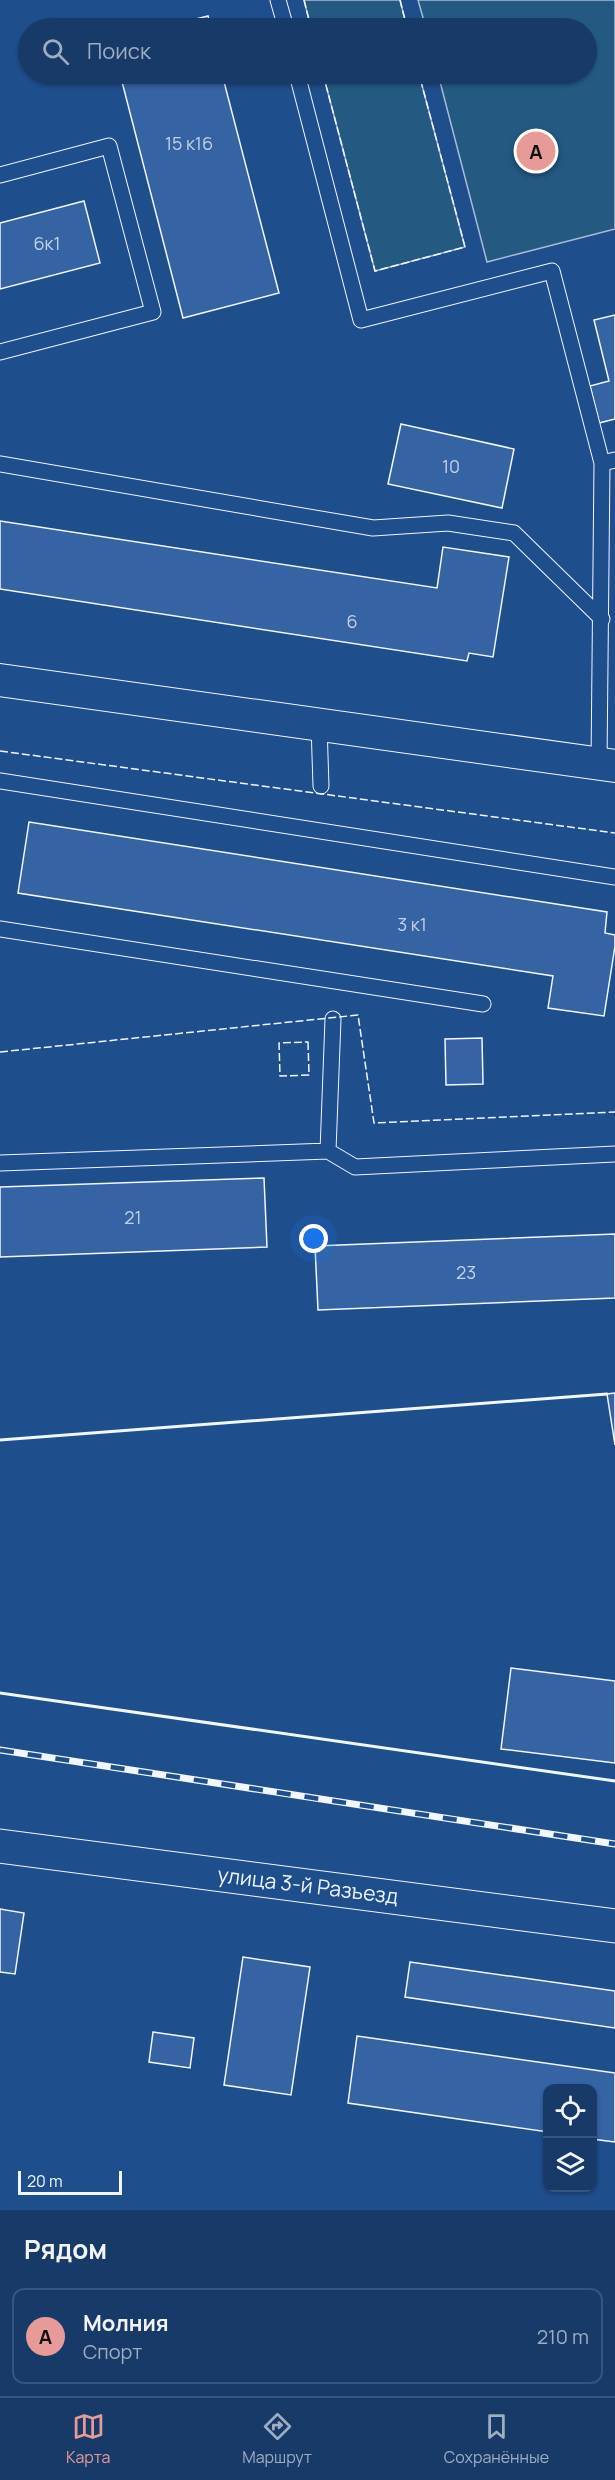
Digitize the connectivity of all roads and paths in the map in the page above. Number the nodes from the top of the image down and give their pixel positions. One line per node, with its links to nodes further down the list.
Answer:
1 (278, 0): 2 (lane)
2 (283, 18)
3 (300, 84): 6 (lane)
4 (0, 175): 5 (lane)
5 (0, 352)
6 (608, 461): 8 (lane)
7 (0, 464): 8 (lane)
8 (602, 619): 11 (lane)
9 (0, 680): 10 (street)
10 (319, 725): 11 (street); 13 (lane)
11 (607, 765)
12 (0, 781): 14 (lane)
13 (321, 786)
14 (615, 876)
15 (0, 929): 16 (lane)
16 (483, 1004)
17 (333, 1019): 18 (lane)
18 (328, 1151): 19 (lane); 20 (lane)
19 (615, 1154)
20 (0, 1163)
21 (0, 1846): 22 (street, улица 3-й Разъезд)
22 (615, 1926)

